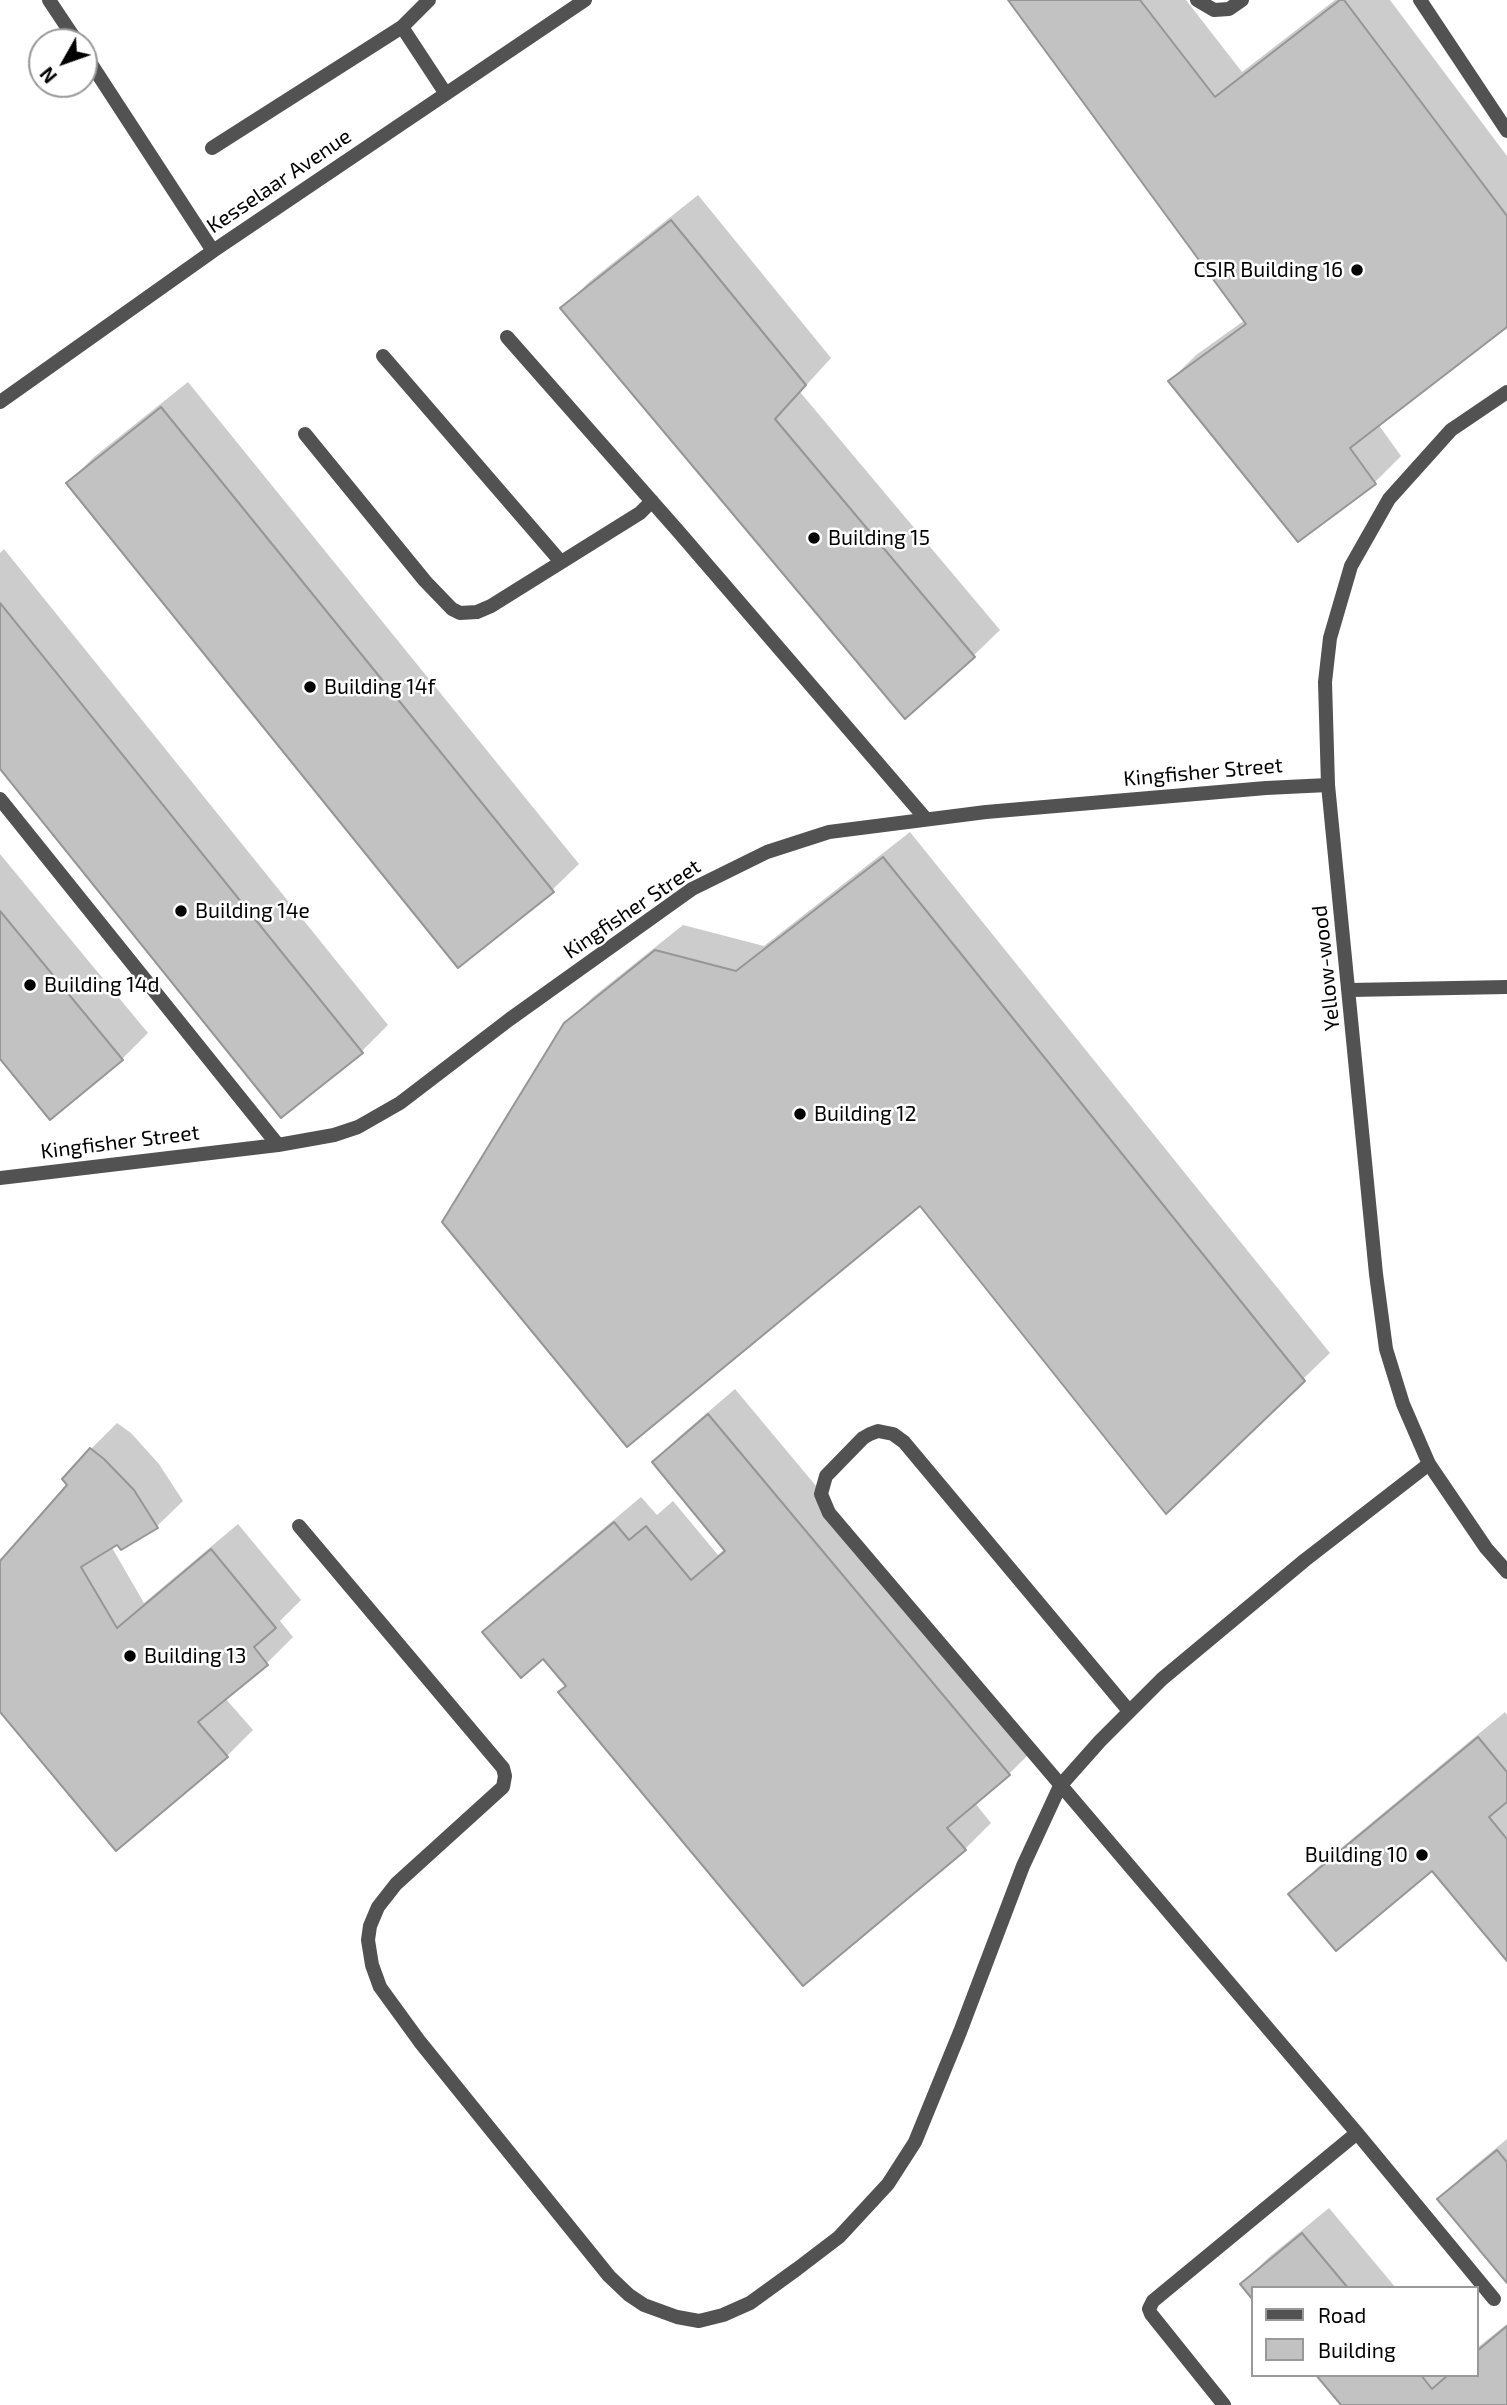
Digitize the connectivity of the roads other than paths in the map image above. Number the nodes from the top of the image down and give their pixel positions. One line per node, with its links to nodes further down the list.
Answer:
1 (49, 0): 8 (street)
2 (429, 0): 7 (street)
3 (586, 0): 10 (street, Kesselaar Avenue)
4 (1197, 0): 5 (street)
5 (1242, 0)
6 (1420, 0): 11 (street)
7 (402, 27): 10 (street); 12 (street)
8 (68, 28)
9 (98, 74): 13 (street)
10 (446, 94): 13 (street, Kesselaar Avenue)
11 (1507, 131)
12 (212, 148)
13 (213, 251): 17 (street, Kesselaar Avenue)
14 (507, 337): 19 (street)
15 (383, 356): 20 (street)
16 (1507, 392): 21 (street, Yellow-wood)
17 (0, 402)
18 (305, 434): 20 (street)
19 (652, 501): 20 (street); 23 (street)
20 (561, 562)
21 (1328, 785): 23 (street, Kingfisher Street); 25 (street, Yellow-wood)
22 (0, 799): 26 (street)
23 (926, 819): 26 (street, Kingfisher Street)
24 (1507, 987): 25 (street)
25 (1350, 990): 28 (street, Yellow-wood)
26 (278, 1144): 27 (street, Kingfisher Street)
27 (0, 1178)
28 (1429, 1464): 30 (street, Yellow-wood); 31 (street)
29 (299, 1526): 32 (street)
30 (1507, 1572)
31 (1129, 1711): 32 (street); 32 (street)
32 (1060, 1786): 33 (street)
33 (1357, 2133): 34 (street); 35 (street)
34 (1494, 2299)
35 (1224, 2405)

